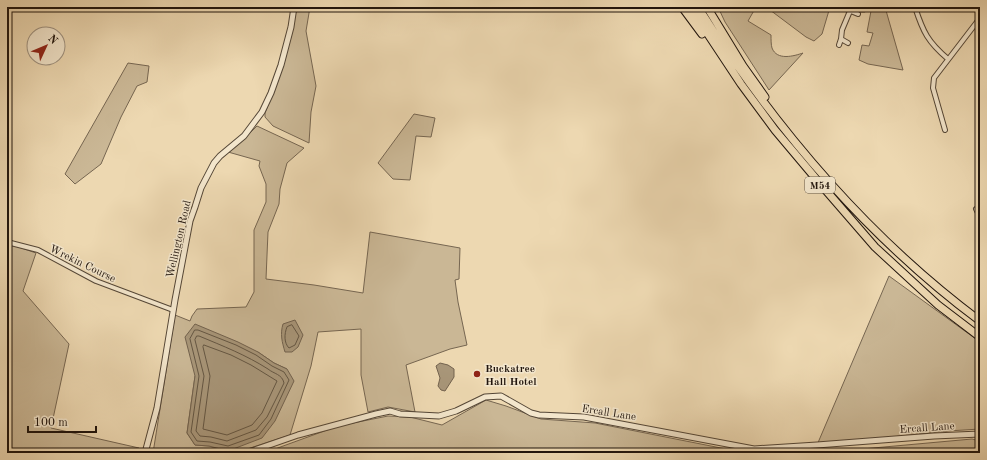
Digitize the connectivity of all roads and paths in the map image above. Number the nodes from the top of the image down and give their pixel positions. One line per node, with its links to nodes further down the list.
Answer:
1 (294, 7): 21 (street, Wellington Road)
2 (682, 7): 14 (highway, M54)
3 (690, 7): 14 (highway, M54)
4 (698, 7): 17 (highway, M54)
5 (707, 7): 17 (highway, M54)
6 (841, 7): 8 (street)
7 (915, 7): 15 (street)
8 (850, 11): 9 (street); 11 (street)
9 (858, 14)
10 (980, 18): 15 (street)
11 (842, 39): 12 (street); 13 (street)
12 (848, 43)
13 (839, 45)
14 (720, 54): 23 (highway, M54)
15 (948, 59): 16 (street)
16 (945, 130)
17 (791, 138): 22 (highway, M54)
18 (976, 209): 19 (street)
19 (980, 217)
20 (7, 242): 21 (street, Wrekin Course)
21 (173, 310): 25 (street, Wellington Road)
22 (980, 321)
23 (980, 337)
24 (980, 434): 26 (street, Ercall Lane)
25 (145, 453)
26 (246, 453)

